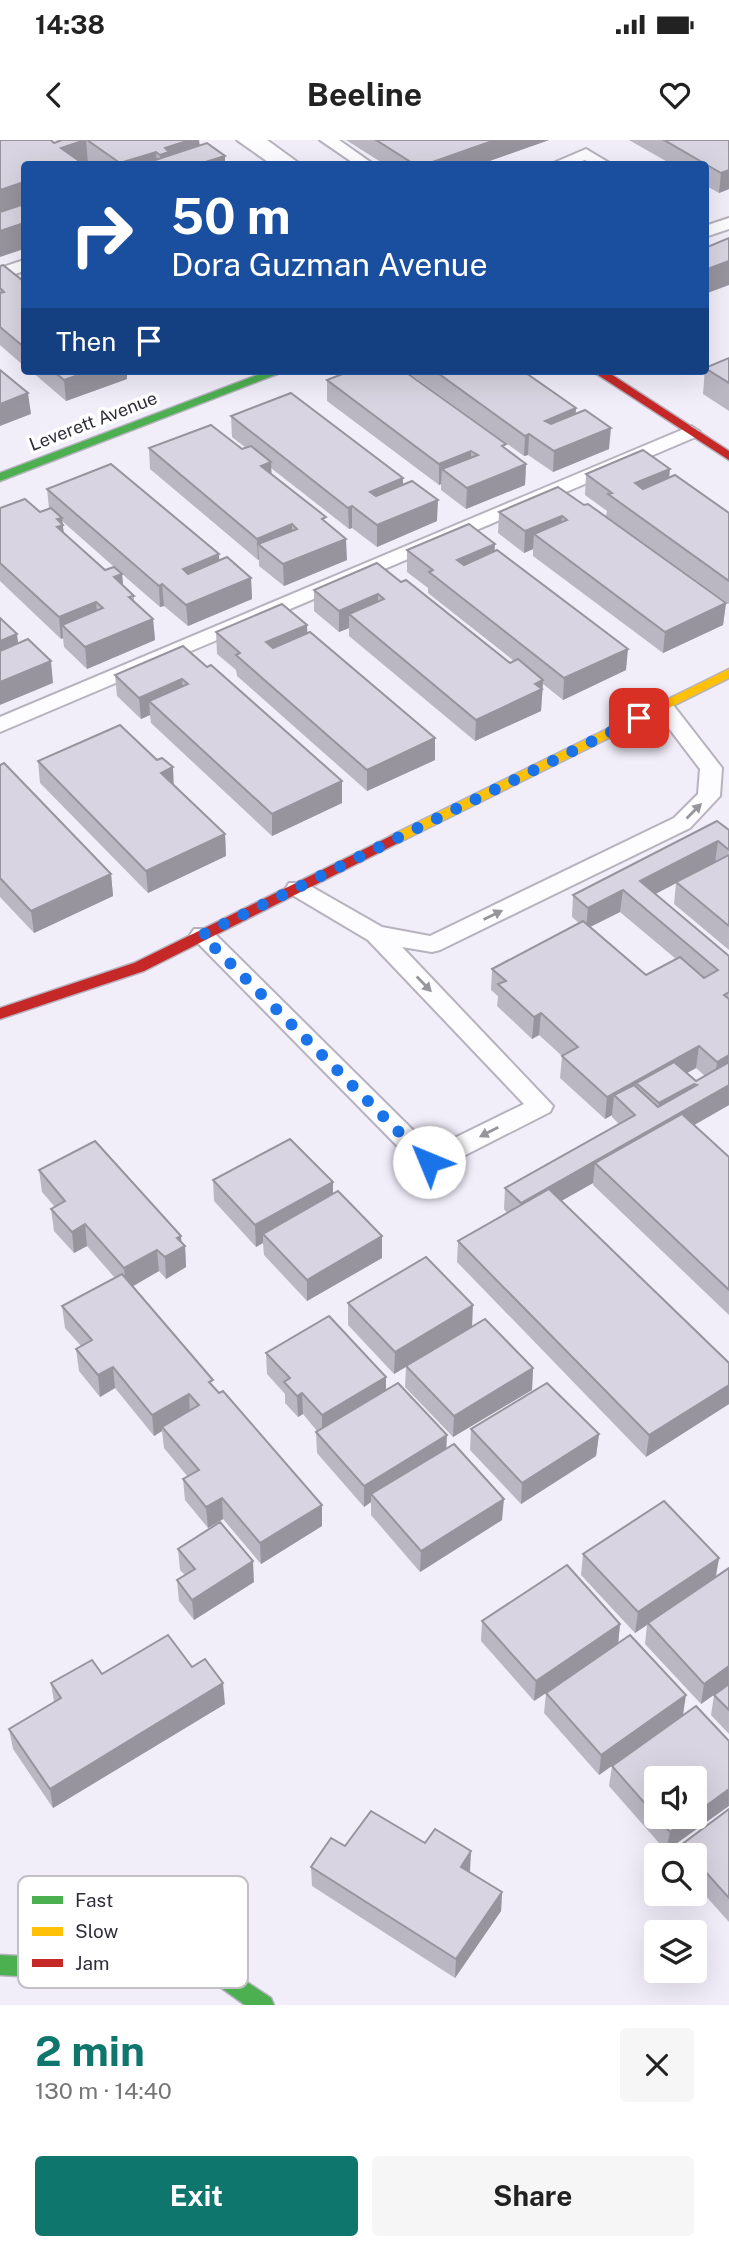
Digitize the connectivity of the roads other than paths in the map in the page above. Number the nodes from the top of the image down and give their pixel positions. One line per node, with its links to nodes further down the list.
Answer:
1 (250, 140): 3 (street)
2 (328, 140): 4 (lane)
3 (282, 161)
4 (360, 161)
5 (567, 161): 6 (lane)
6 (598, 161)
7 (21, 266): 8 (lane)
8 (0, 274)
9 (268, 375): 13 (street, Leverett Avenue)
10 (604, 375): 11 (street)
11 (691, 432): 12 (street); 16 (lane)
12 (729, 456)
13 (0, 477)
14 (729, 673): 15 (street)
15 (663, 706): 17 (street); 18 (lane, one-way to 15)
16 (0, 725)
17 (298, 888): 18 (lane); 19 (street)
18 (376, 934): 19 (lane, one-way to 19)
19 (202, 935): 20 (street)
20 (0, 1014)
21 (0, 1965): 22 (street)
22 (18, 1966)
23 (239, 1988): 24 (street)
24 (263, 2005)

